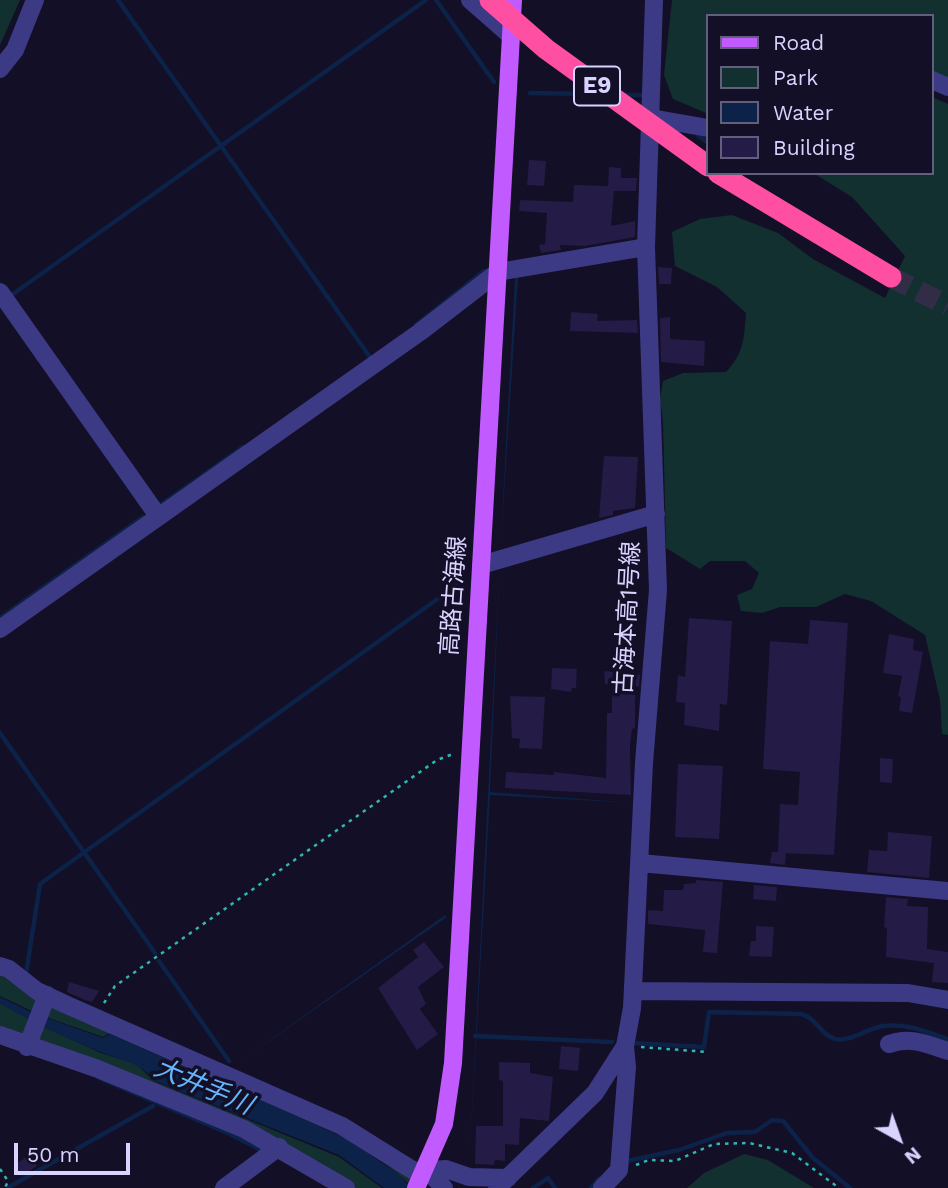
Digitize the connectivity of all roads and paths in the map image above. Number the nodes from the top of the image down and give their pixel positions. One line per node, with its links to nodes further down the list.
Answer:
1 (35, 0): 7 (street)
2 (470, 0): 6 (street)
3 (490, 0): 11 (highway, E9, bridge)
4 (511, 0): 6 (main road, 高路古海線); 10 (highway, E9)
5 (654, 0): 8 (street, 古海本高1号線)
6 (511, 36): 16 (main road, 高路古海線)
7 (0, 69)
8 (650, 118): 9 (street); 15 (street, 古海本高1号線)
9 (706, 128)
10 (706, 152)
11 (706, 165)
12 (722, 175): 14 (highway)
13 (740, 175): 14 (highway)
14 (817, 229): 17 (highway)
15 (646, 247): 16 (street); 19 (street, 古海本高1号線)
16 (498, 272): 20 (street); 21 (main road, 高路古海線)
17 (894, 272)
18 (0, 292): 20 (street)
19 (656, 514): 21 (street); 24 (street, 古海本高1号線)
20 (158, 516): 22 (street)
21 (481, 565): 23 (main road, 高路古海線)
22 (0, 629)
23 (469, 748): 30 (path); 39 (main road, 高路古海線)
24 (640, 863): 25 (street); 27 (street, 古海本高1号線)
25 (948, 891)
26 (0, 966): 29 (street)
27 (633, 991): 28 (street); 33 (street, 古海本高1号線)
28 (948, 999)
29 (40, 1011): 30 (street); 34 (street)
30 (97, 1017): 39 (street)
31 (0, 1035): 34 (street)
32 (889, 1044): 35 (street)
33 (625, 1046): 36 (path); 40 (street); 41 (street, 古海本高1号線)
34 (27, 1047): 37 (street)
35 (948, 1051)
36 (707, 1052)
37 (279, 1147): 44 (street); 45 (street)
38 (0, 1169): 43 (path)
39 (426, 1169): 41 (street); 42 (main road, 高路古海線); 46 (street)
40 (620, 1170): 47 (street); 48 (path)
41 (502, 1183)
42 (417, 1187)
43 (5, 1188)
44 (224, 1188)
45 (346, 1188)
46 (444, 1188)
47 (602, 1188)
48 (839, 1188)

